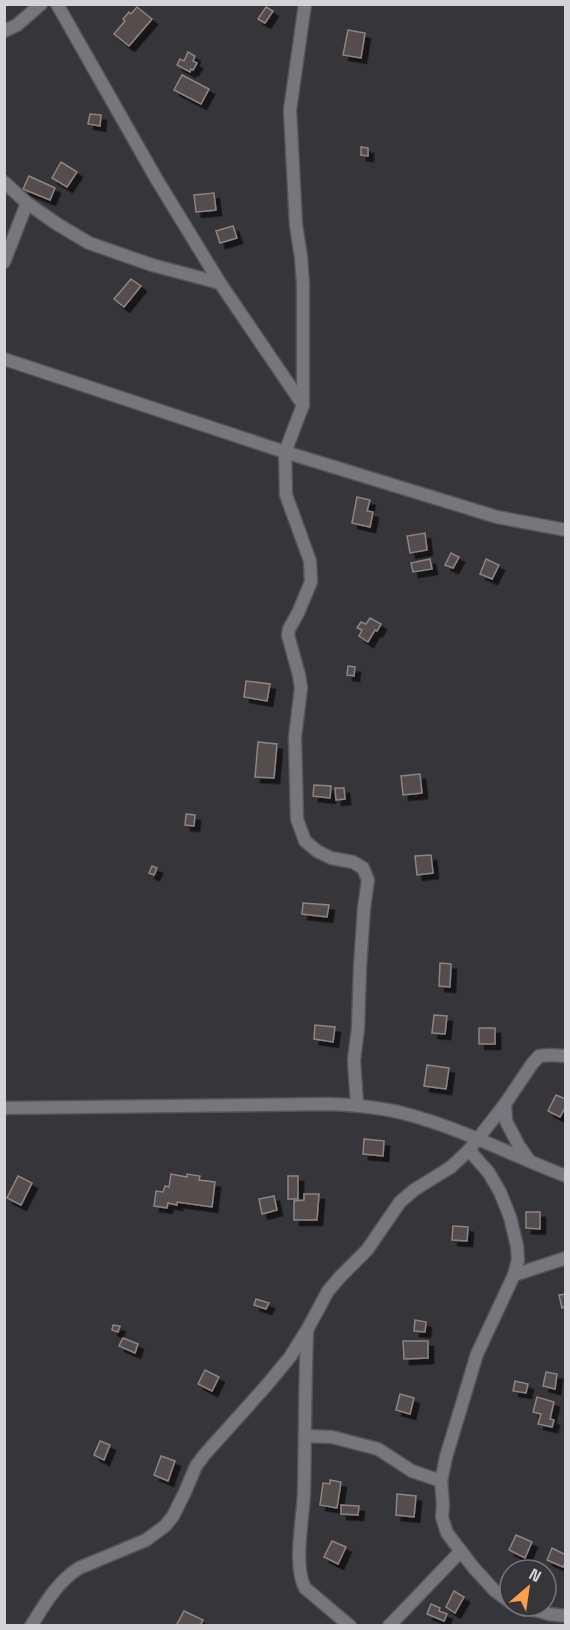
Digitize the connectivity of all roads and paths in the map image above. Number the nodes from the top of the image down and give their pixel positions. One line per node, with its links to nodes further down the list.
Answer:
1 (41, 4): 4 (street)
2 (57, 4): 8 (street)
3 (305, 4): 10 (street)
4 (4, 31)
5 (4, 182): 6 (street)
6 (27, 203): 7 (street); 8 (street)
7 (4, 262)
8 (220, 283): 10 (street)
9 (4, 358): 11 (street)
10 (303, 405): 11 (street)
11 (285, 452): 12 (street); 15 (street)
12 (566, 530)
13 (566, 1056): 14 (street)
14 (505, 1104): 17 (street); 19 (street)
15 (357, 1105): 16 (street); 17 (street)
16 (4, 1108)
17 (477, 1139): 18 (street); 19 (street)
18 (469, 1150): 22 (street); 23 (street)
19 (529, 1161): 20 (street)
20 (566, 1176)
21 (566, 1258): 22 (street)
22 (514, 1275): 25 (street)
23 (307, 1330): 24 (street); 28 (street)
24 (305, 1436): 25 (street); 29 (street)
25 (441, 1481): 26 (street)
26 (461, 1551): 27 (street); 30 (street)
27 (498, 1593)
28 (31, 1626)
29 (350, 1626)
30 (389, 1626)

